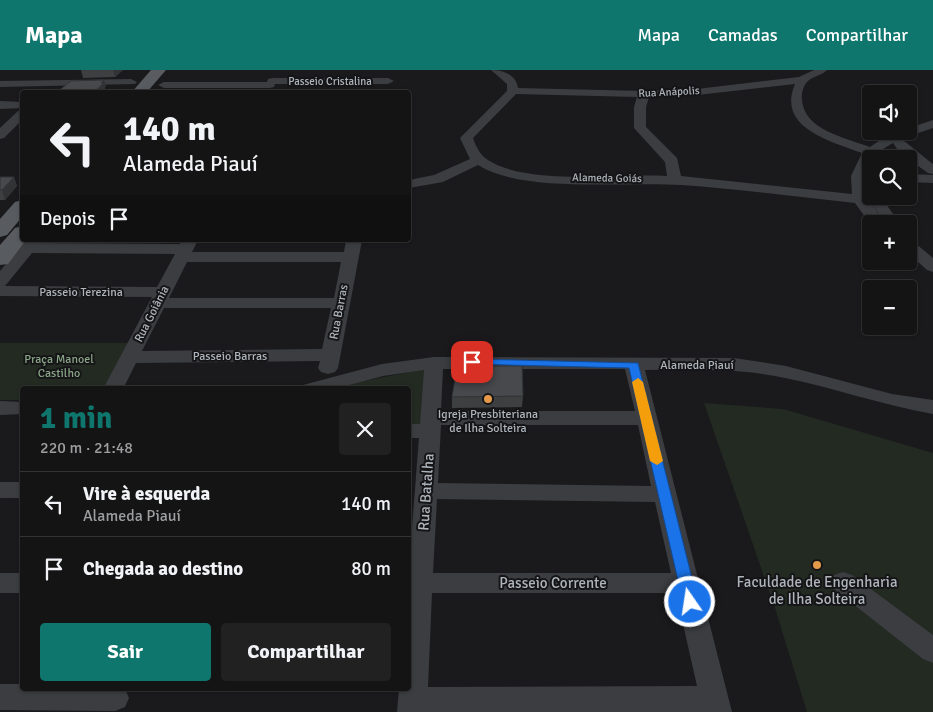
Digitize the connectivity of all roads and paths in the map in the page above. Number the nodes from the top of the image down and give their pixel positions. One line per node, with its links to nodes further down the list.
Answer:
1 (141, 70): 14 (main road)
2 (159, 70): 14 (main road)
3 (278, 70): 13 (street)
4 (496, 70): 16 (street)
5 (822, 70): 8 (street, Rua Anápolis)
6 (65, 71): 7 (street); 11 (street)
7 (0, 80)
8 (802, 80): 17 (street, Rua Anápolis); 25 (street)
9 (388, 81): 13 (street, Passeio Cristalina)
10 (0, 84): 11 (street)
11 (54, 84): 14 (street); 15 (street)
12 (164, 85): 13 (street, Passeio Cristalina)
13 (269, 86)
14 (130, 89)
15 (47, 90)
16 (513, 91): 17 (street, Rua Anápolis); 28 (street)
17 (644, 94): 33 (street)
18 (20, 105): 19 (street)
19 (0, 106)
20 (20, 116): 23 (street)
21 (933, 124): 26 (street)
22 (933, 129): 24 (street)
23 (2, 131)
24 (899, 143): 27 (street); 29 (street)
25 (863, 150)
26 (880, 150)
27 (888, 150)
28 (478, 160): 33 (street, Alameda Goiás); 34 (street)
29 (933, 170)
30 (862, 171): 35 (street)
31 (917, 178): 32 (street)
32 (933, 178)
33 (675, 180): 35 (street, Alameda Goiás)
34 (411, 184)
35 (860, 199): 37 (street)
36 (20, 208): 38 (main road)
37 (872, 215)
38 (0, 231)
39 (25, 242): 45 (main road)
40 (27, 242): 49 (street)
41 (63, 242): 42 (street)
42 (185, 249): 43 (street); 51 (street, Rua Goiânia)
43 (352, 249): 52 (street, Rua Barras)
44 (917, 253): 47 (street)
45 (0, 259)
46 (917, 261): 48 (street)
47 (933, 266)
48 (933, 271)
49 (0, 282)
50 (0, 291): 51 (street, Passeio Terezina)
51 (160, 298): 52 (street); 54 (street, Rua Goiânia)
52 (341, 303): 53 (street, Rua Barras)
53 (330, 356): 54 (street, Passeio Barras); 58 (street, Rua Barras)
54 (130, 357): 57 (street, Rua Goiânia)
55 (434, 363): 56 (street, Alameda Piauí); 58 (street, Alameda Piauí); 61 (street, Rua Batalha)
56 (634, 365): 59 (street, Alameda Piauí); 60 (street)
57 (116, 386)
58 (317, 386)
59 (933, 406)
60 (646, 418): 61 (street); 64 (street)
61 (423, 427): 65 (street, Rua Batalha)
62 (0, 490): 63 (street)
63 (20, 490)
64 (665, 494): 65 (street); 69 (street)
65 (420, 503): 70 (street, Rua Batalha)
66 (843, 582): 71 (street)
67 (0, 583): 68 (street)
68 (20, 583)
69 (686, 583): 70 (street, Passeio Corrente); 75 (street)
70 (416, 599): 74 (street, Rua Batalha)
71 (933, 651)
72 (0, 697): 73 (street)
73 (114, 699)
74 (412, 706): 75 (street)
75 (715, 706)

